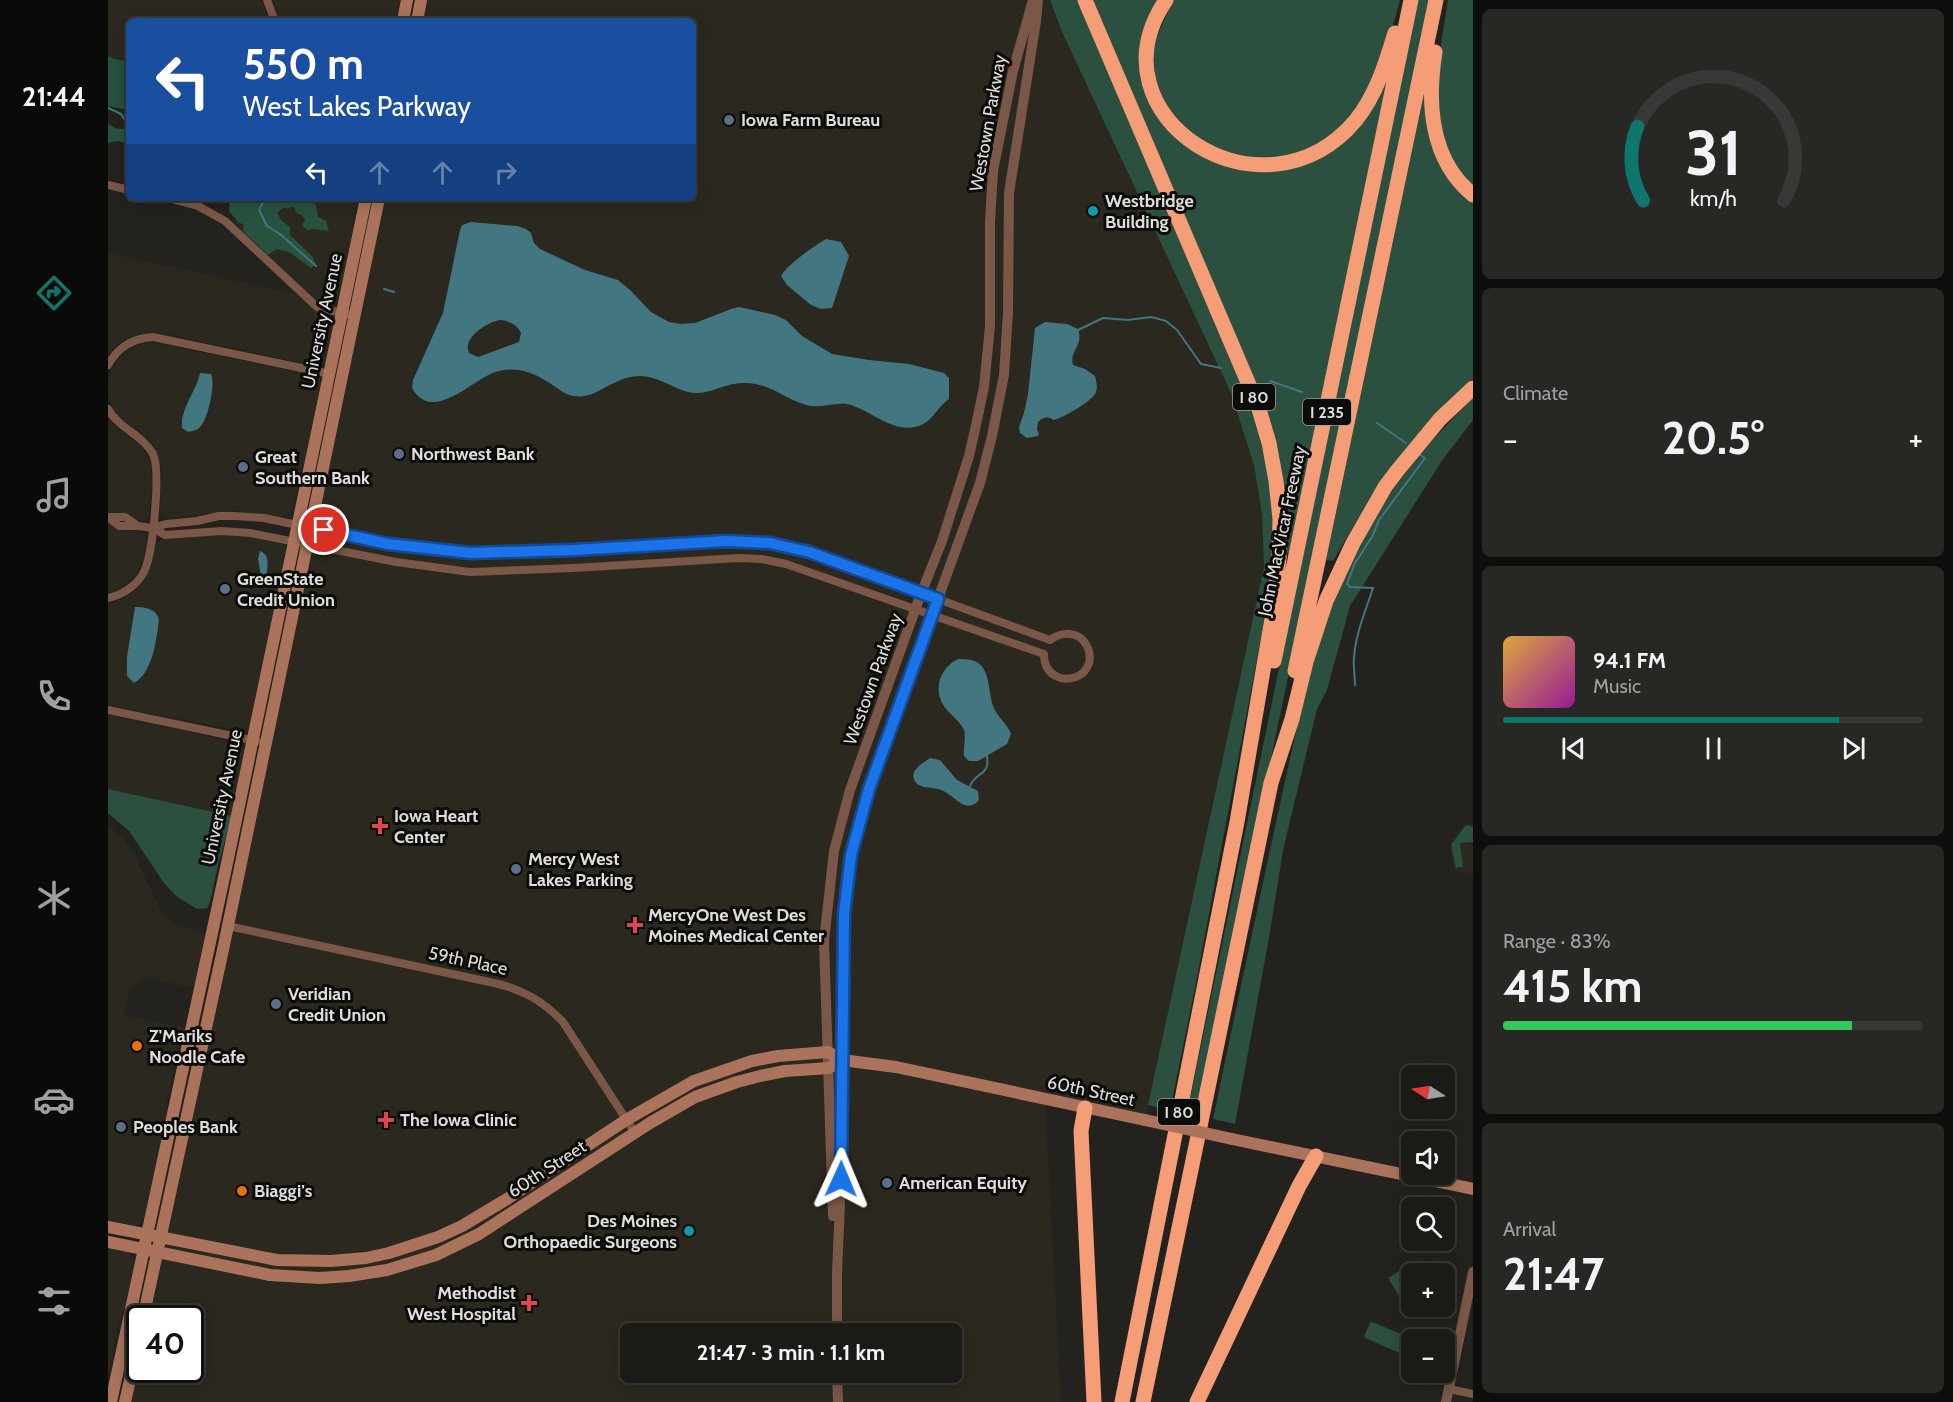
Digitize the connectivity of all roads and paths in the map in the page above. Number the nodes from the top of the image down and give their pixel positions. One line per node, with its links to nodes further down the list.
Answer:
1 (267, 0): 10 (street)
2 (407, 0): 11 (main road)
3 (421, 0): 12 (main road)
4 (1033, 0): 28 (street, Westown Parkway)
5 (1038, 0): 30 (street, Westown Parkway)
6 (1085, 0): 38 (highway, I 80)
7 (1166, 0): 8 (highway)
8 (1411, 0): 38 (highway, John MacVicar Freeway / I 235)
9 (1440, 2): 15 (highway); 37 (highway, I 235)
10 (273, 18)
11 (404, 18)
12 (418, 18)
13 (108, 185): 14 (street)
14 (126, 189)
15 (1473, 195)
16 (179, 201): 19 (street)
17 (366, 201): 19 (main road, University Avenue)
18 (378, 201): 19 (main road, University Avenue)
19 (348, 315): 21 (main road, University Avenue); 25 (main road, University Avenue)
20 (108, 365): 21 (street)
21 (330, 374): 25 (main road, University Avenue)
22 (1473, 388): 37 (highway, I 80)
23 (108, 409): 26 (street)
24 (108, 517): 26 (street)
25 (304, 526): 26 (street); 27 (main road, University Avenue); 28 (street)
26 (153, 528): 27 (street); 29 (street)
27 (301, 542): 31 (street); 36 (main road, University Avenue)
28 (922, 593): 30 (street); 31 (street, Westown Parkway)
29 (108, 598)
30 (938, 599): 32 (street, Westown Parkway); 33 (street)
31 (916, 609): 32 (street); 40 (street, Westown Parkway)
32 (933, 616): 34 (street); 41 (street, Westown Parkway)
33 (1050, 640): 34 (street); 34 (street)
34 (1044, 654)
35 (108, 710): 36 (street)
36 (259, 741): 39 (main road, University Avenue); 49 (main road, University Avenue)
37 (1271, 783): 67 (highway, I 80)
38 (1238, 822): 66 (highway, I 80)
39 (228, 926): 44 (street, 59th Place); 50 (main road, University Avenue)
40 (828, 1052): 41 (main road, 60th Street); 42 (street, Westown Parkway); 44 (main road, 60th Street)
41 (842, 1060): 42 (main road, 60th Street); 43 (main road, 60th Street); 55 (street, Westown Parkway)
42 (829, 1068): 45 (main road, 60th Street); 55 (street, Westown Parkway)
43 (1085, 1108): 46 (main road, 60th Street, bridge); 65 (highway)
44 (626, 1120): 45 (street, 59th Place); 50 (main road, 60th Street)
45 (635, 1133): 53 (main road, 60th Street)
46 (1316, 1156): 47 (main road, 60th Street); 68 (highway)
47 (1473, 1189)
48 (108, 1227): 49 (main road, 60th Street)
49 (147, 1235): 50 (main road, 60th Street); 52 (main road, University Avenue)
50 (161, 1238): 53 (main road, University Avenue)
51 (108, 1242): 52 (main road, 60th Street)
52 (144, 1250): 53 (main road, 60th Street); 62 (main road, University Avenue)
53 (158, 1253): 56 (main road, University Avenue)
54 (1473, 1272): 60 (street)
55 (837, 1273): 57 (street, Westown Parkway)
56 (146, 1305)
57 (837, 1323)
58 (129, 1383): 63 (main road)
59 (837, 1383): 64 (street)
60 (1449, 1389): 61 (street); 69 (street)
61 (1473, 1394)
62 (111, 1402)
63 (125, 1402)
64 (838, 1402)
65 (1094, 1402)
66 (1122, 1402)
67 (1143, 1402)
68 (1197, 1402)
69 (1446, 1402)

